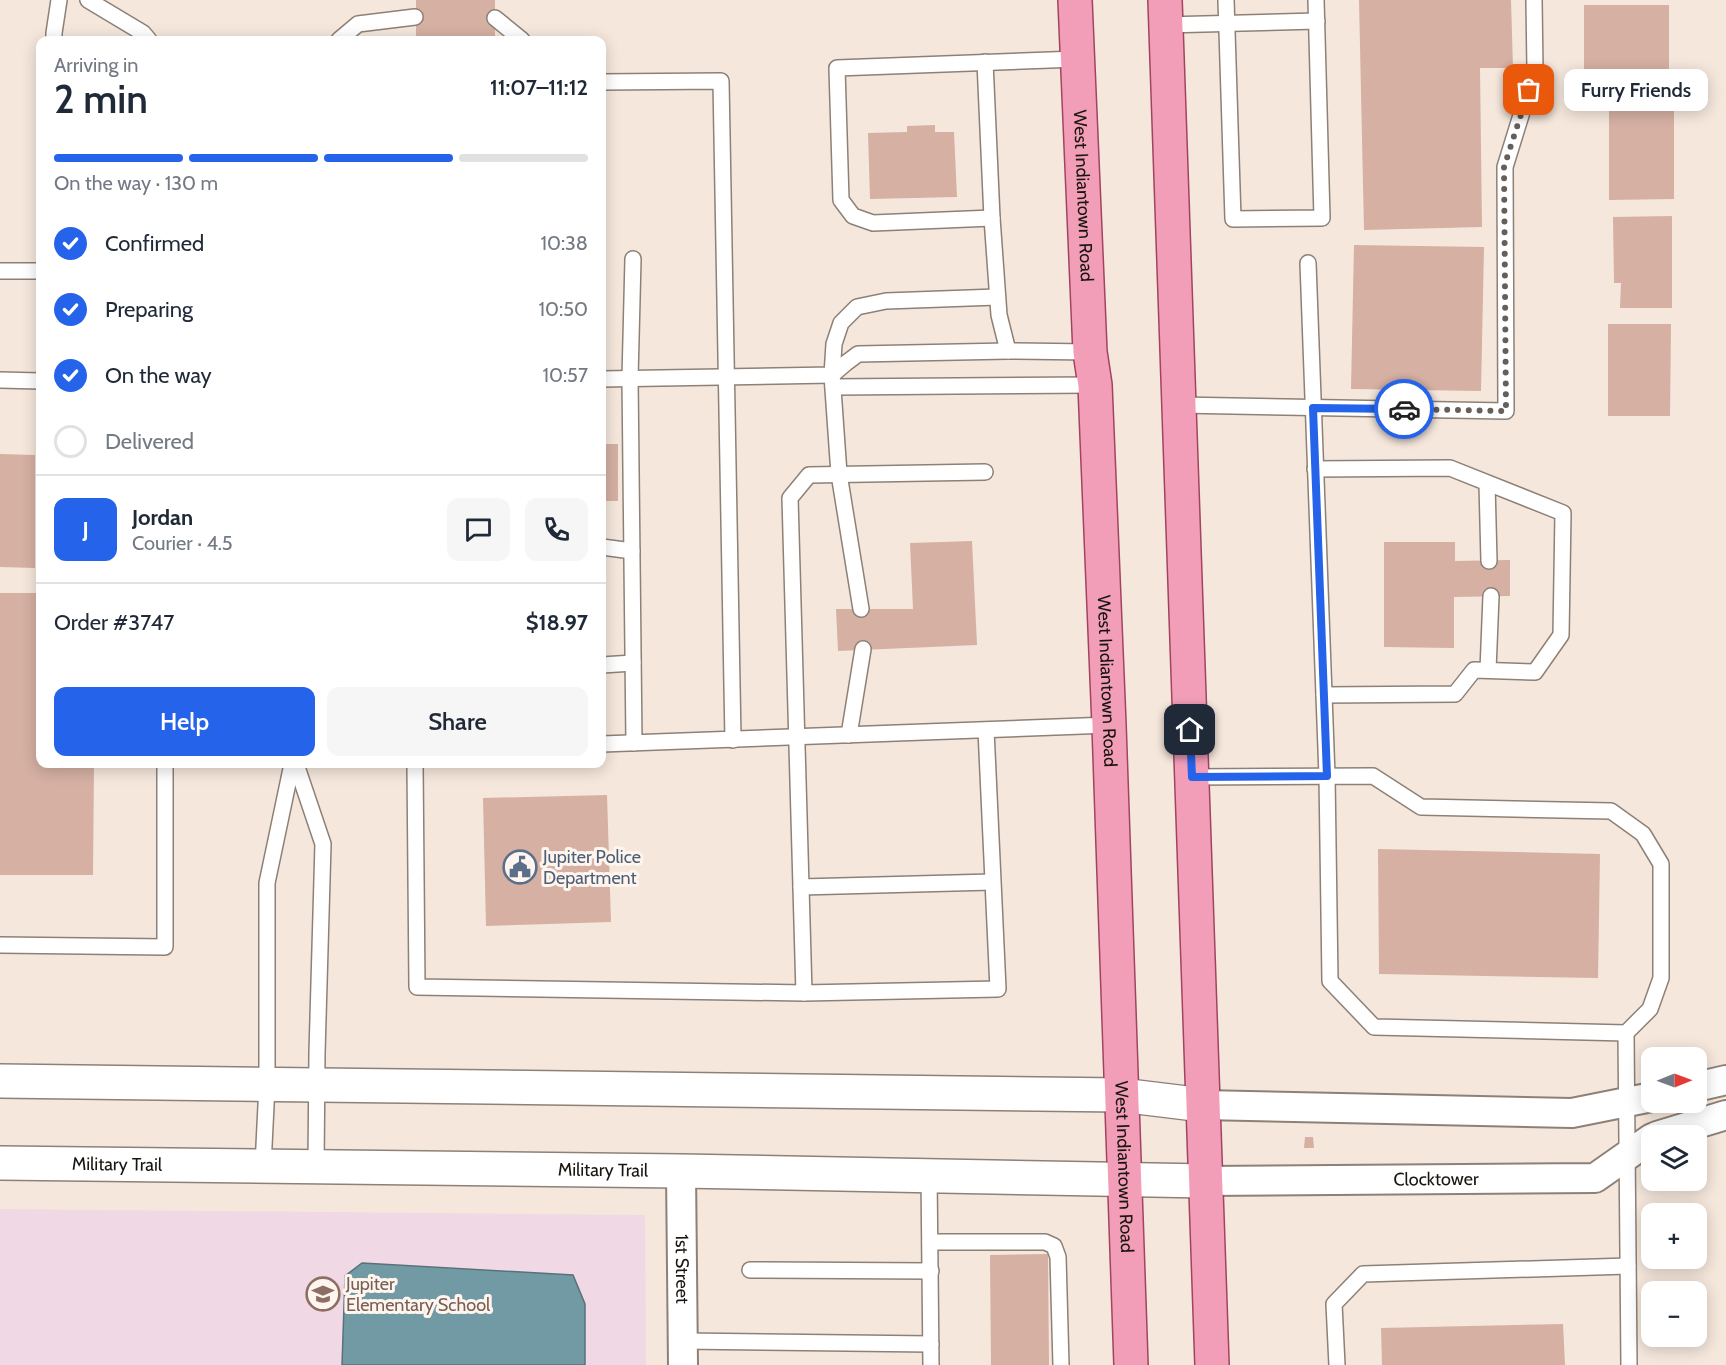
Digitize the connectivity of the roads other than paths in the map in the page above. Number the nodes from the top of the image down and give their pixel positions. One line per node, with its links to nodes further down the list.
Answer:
1 (59, 0): 12 (lane)
2 (88, 0): 13 (lane)
3 (1075, 0): 16 (main road, West Indiantown Road)
4 (1226, 0): 11 (lane)
5 (1316, 0): 10 (lane)
6 (1534, 0): 35 (lane)
7 (1165, 13): 11 (lane); 34 (main road)
8 (416, 17): 14 (lane)
9 (495, 18): 15 (lane)
10 (1317, 21): 11 (lane); 11 (lane)
11 (1227, 24)
12 (54, 36)
13 (146, 36)
14 (344, 36)
15 (517, 36)
16 (1077, 59): 17 (lane); 26 (main road, West Indiantown Road)
17 (985, 62): 19 (lane); 19 (lane)
18 (606, 82): 27 (lane)
19 (992, 218): 24 (lane)
20 (633, 259): 28 (lane)
21 (1308, 262): 35 (lane)
22 (0, 271): 23 (lane)
23 (36, 271)
24 (997, 297): 25 (lane); 32 (lane)
25 (1008, 351): 26 (lane); 32 (lane)
26 (1090, 352): 33 (main road, West Indiantown Road)
27 (726, 376): 28 (lane); 32 (lane); 54 (lane)
28 (630, 378): 29 (lane); 41 (lane)
29 (606, 379)
30 (0, 380): 31 (lane)
31 (36, 381)
32 (833, 381): 33 (lane); 38 (lane)
33 (1095, 385): 50 (main road, West Indiantown Road)
34 (1179, 405): 35 (lane); 62 (main road)
35 (1313, 408): 36 (lane)
36 (1315, 469): 39 (lane); 49 (lane)
37 (985, 472): 38 (lane)
38 (839, 474): 44 (lane); 53 (lane)
39 (1487, 484): 42 (lane); 48 (lane)
40 (606, 548): 41 (lane)
41 (632, 551): 46 (lane)
42 (1489, 561)
43 (1491, 596): 48 (lane)
44 (861, 609)
45 (862, 650): 52 (lane)
46 (633, 663): 47 (lane); 55 (lane)
47 (606, 665)
48 (1488, 670): 49 (lane)
49 (1324, 695): 61 (lane)
50 (1108, 725): 51 (lane); 73 (main road, West Indiantown Road)
51 (986, 730): 52 (lane); 63 (lane)
52 (849, 735): 53 (lane)
53 (797, 737): 54 (lane); 64 (lane)
54 (733, 740): 55 (lane)
55 (634, 743): 56 (lane)
56 (606, 744)
57 (165, 768): 65 (lane)
58 (293, 768): 70 (lane)
59 (295, 768): 71 (lane)
60 (415, 768): 66 (lane)
61 (1327, 776): 62 (lane); 67 (lane); 67 (lane)
62 (1192, 777): 75 (main road)
63 (992, 882): 64 (lane); 66 (lane)
64 (801, 887): 66 (lane)
65 (0, 945)
66 (804, 993)
67 (1626, 1033): 74 (lane)
68 (1726, 1080): 72 (street)
69 (0, 1082): 70 (main road)
70 (267, 1084): 71 (main road); 81 (lane)
71 (316, 1084): 73 (main road); 82 (lane)
72 (1707, 1084)
73 (1122, 1095): 75 (main road); 85 (main road, West Indiantown Road)
74 (1639, 1099): 75 (street); 79 (lane)
75 (1203, 1106): 86 (main road)
76 (1726, 1116): 77 (street)
77 (1695, 1125)
78 (1641, 1145): 79 (street, Clocktower)
79 (1627, 1155): 86 (street, Clocktower); 88 (lane)
80 (0, 1163): 81 (main road, Military Trail)
81 (263, 1166): 82 (main road, Military Trail)
82 (316, 1166): 83 (main road, Military Trail)
83 (681, 1171): 84 (main road, Military Trail); 92 (street, 1st Street)
84 (930, 1175): 85 (main road, Military Trail); 87 (lane)
85 (1124, 1179): 86 (main road, Military Trail); 95 (main road, West Indiantown Road)
86 (1206, 1181): 96 (main road)
87 (930, 1242): 90 (lane); 94 (lane)
88 (1628, 1266): 97 (lane); 98 (lane)
89 (750, 1270): 90 (lane)
90 (931, 1271): 91 (lane)
91 (931, 1344): 92 (lane); 93 (lane)
92 (683, 1353)
93 (932, 1365)
94 (1061, 1365)
95 (1131, 1365)
96 (1212, 1365)
97 (1337, 1365)
98 (1629, 1365)

